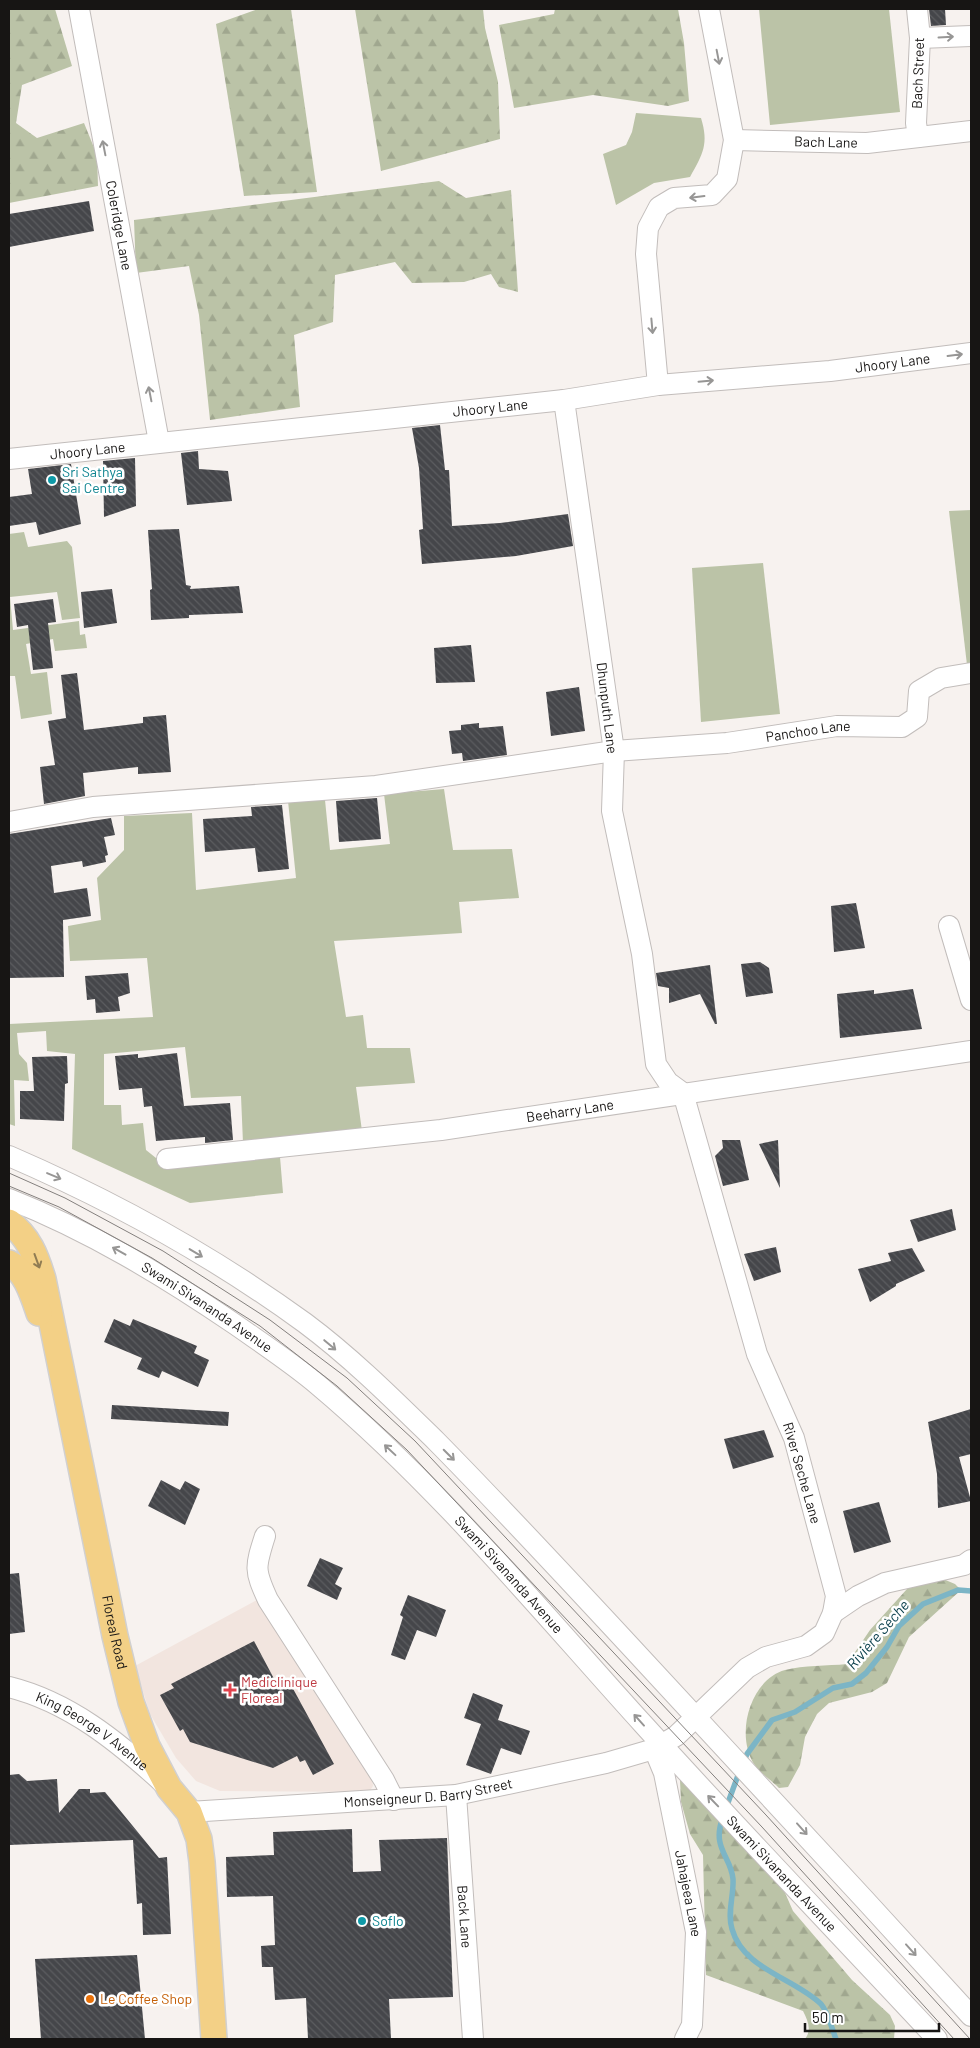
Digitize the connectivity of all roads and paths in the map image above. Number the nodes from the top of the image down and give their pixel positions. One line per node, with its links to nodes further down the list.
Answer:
1 (80, 9): 12 (street, Coleridge Lane, one-way to 1)
2 (709, 9): 8 (street, one-way to 8)
3 (917, 9): 5 (street, Bach Street)
4 (971, 36): 5 (street, one-way to 4)
5 (920, 38): 7 (street, Bach Street)
6 (971, 131): 7 (street, Bach Lane)
7 (918, 137): 8 (street, Bach Lane)
8 (734, 140): 10 (street, one-way to 10)
9 (971, 353): 10 (street, Jhoory Lane, one-way to 9)
10 (658, 385): 11 (street, Jhoory Lane)
11 (564, 400): 12 (street, Jhoory Lane); 15 (street, Dhunputh Lane)
12 (159, 442): 13 (street, Jhoory Lane)
13 (9, 458)
14 (971, 674): 15 (street, Panchoo Lane)
15 (614, 751): 16 (street); 20 (street, Dhunputh Lane)
16 (9, 822)
17 (949, 926): 18 (street)
18 (971, 1000)
19 (971, 1051): 20 (street, Beeharry Lane)
20 (683, 1093): 22 (street, Beeharry Lane); 29 (street, River Seche Lane)
21 (9, 1156): 31 (street, one-way to 31)
22 (168, 1159)
23 (9, 1199): 32 (street, Swami Sivananda Avenue, one-way to 23)
24 (9, 1222): 26 (main road, Floreal Road, one-way to 26)
25 (9, 1262): 26 (main road)
26 (62, 1377): 33 (main road, Floreal Road)
27 (265, 1536): 35 (street)
28 (971, 1560): 29 (street)
29 (833, 1613): 31 (street, River Seche Lane)
30 (9, 1687): 33 (street, King George V Avenue)
31 (697, 1716): 32 (street, River Seche Lane); 37 (street, one-way to 37)
32 (658, 1747): 34 (street, Monseigneur D. Barry Street); 40 (street, Jahajeea Lane); 41 (street, Swami Sivananda Avenue, one-way to 32)
33 (169, 1788): 36 (main road, Floreal Road)
34 (456, 1795): 35 (street, Monseigneur D. Barry Street); 39 (street, Back Lane)
35 (394, 1800): 36 (street, Monseigneur D. Barry Street)
36 (189, 1812): 38 (main road, Floreal Road)
37 (971, 2016)
38 (214, 2039)
39 (473, 2039)
40 (685, 2039)
41 (937, 2039)

